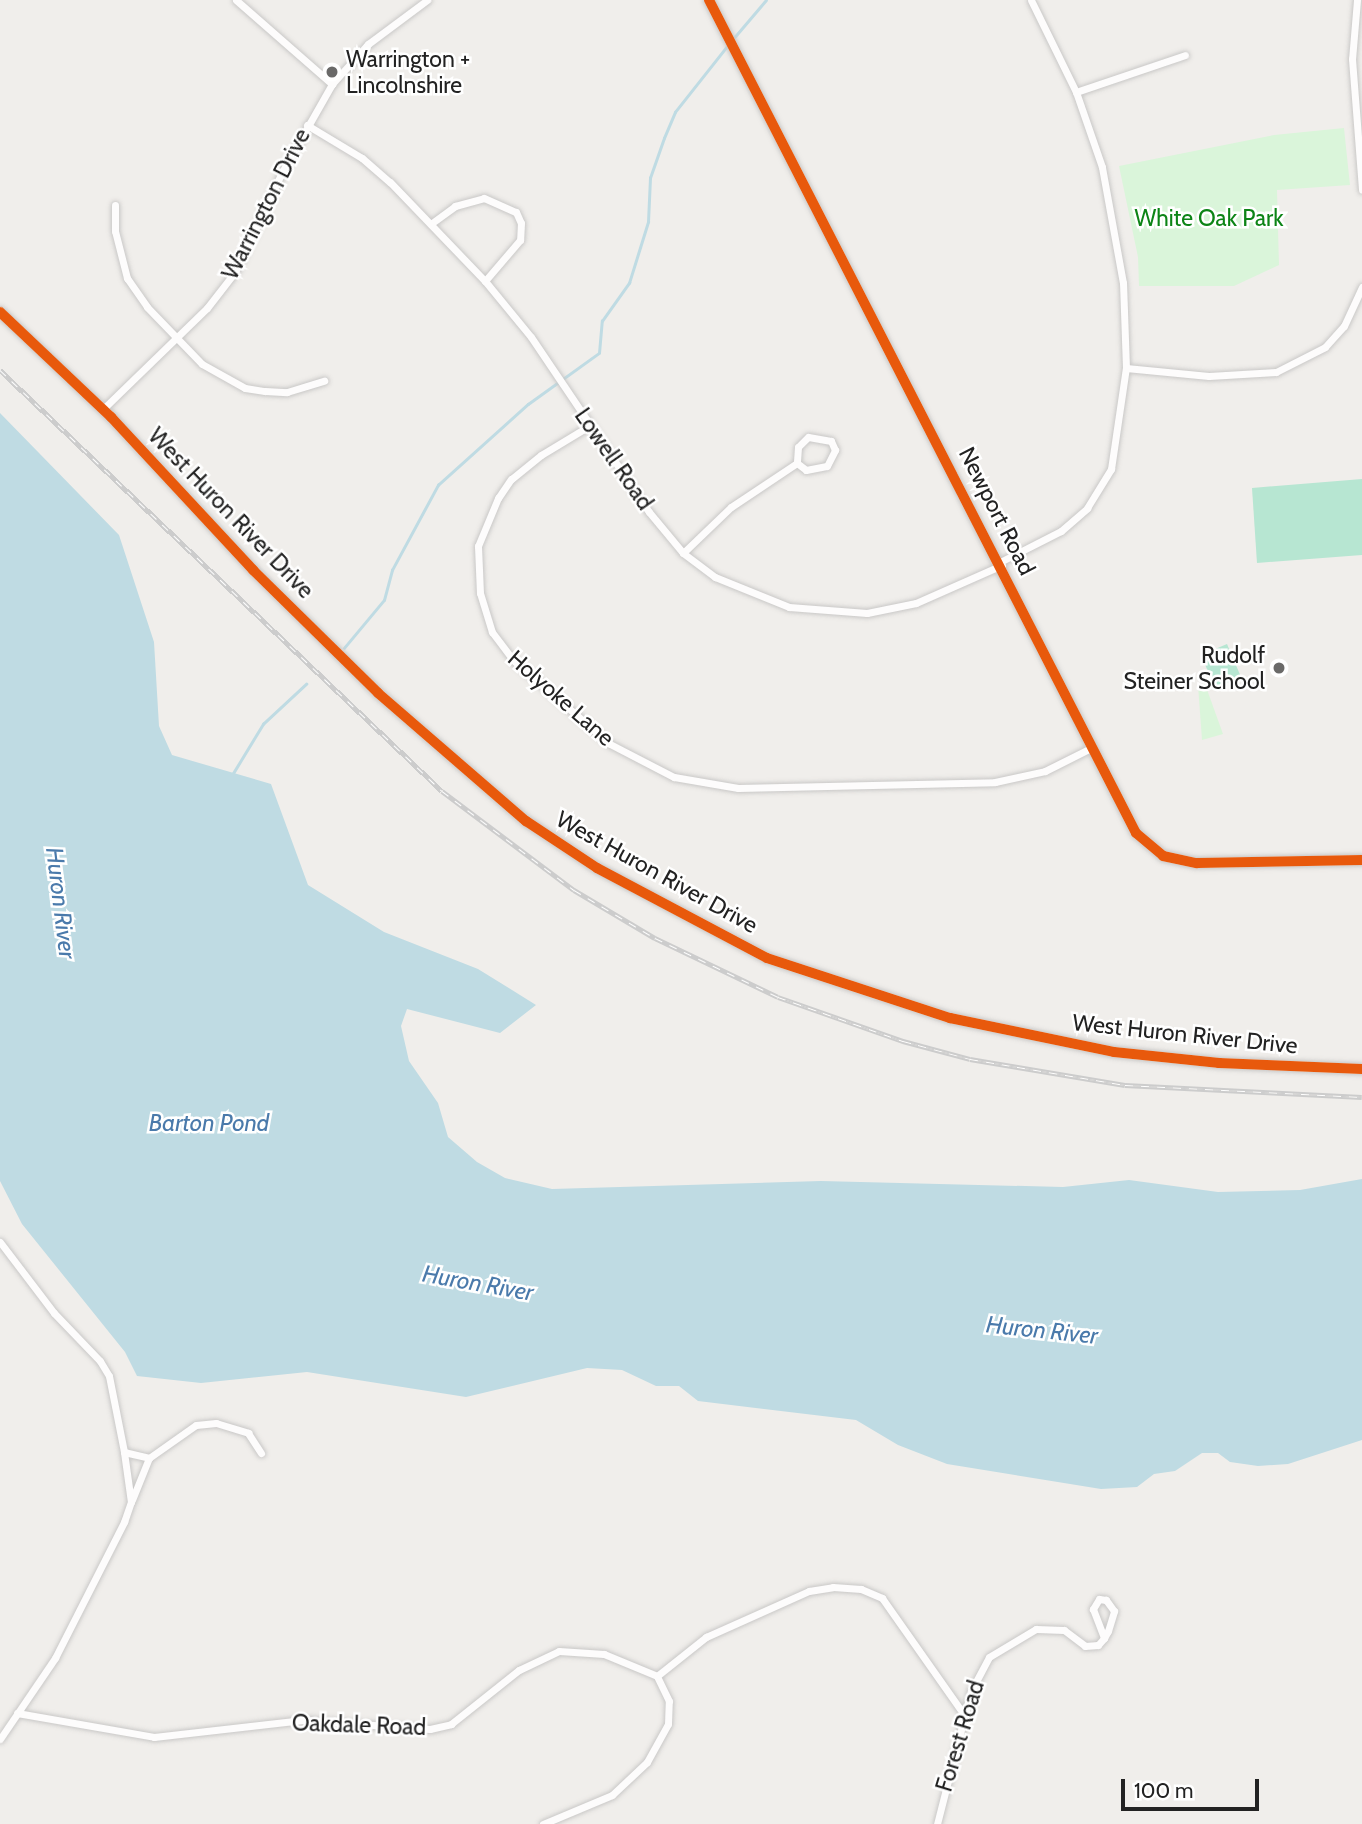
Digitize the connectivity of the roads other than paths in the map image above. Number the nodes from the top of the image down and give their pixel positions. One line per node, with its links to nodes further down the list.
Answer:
1 (236, 0): 7 (street)
2 (427, 0): 7 (street, Warrington Drive)
3 (709, 0): 23 (street, Newport Road)
4 (1031, 0): 8 (street, Lowell Road)
5 (1357, 0): 10 (street)
6 (1185, 55): 8 (street)
7 (332, 84): 9 (street, Warrington Drive)
8 (1076, 92): 17 (street, Lowell Road)
9 (307, 125): 12 (street, Lowell Road); 16 (street, Warrington Drive)
10 (1362, 190)
11 (115, 205): 16 (street)
12 (432, 223): 13 (street, Lowell Road); 13 (street)
13 (485, 281): 20 (street, Lowell Road)
14 (1362, 288): 17 (street)
15 (0, 312): 19 (street, West Huron River Drive)
16 (177, 337): 18 (street); 19 (street, Warrington Drive)
17 (1126, 368): 23 (street, Lowell Road)
18 (324, 380)
19 (103, 409): 26 (street, West Huron River Drive)
20 (589, 426): 22 (street, Lowell Road); 24 (street, Holyoke Lane)
21 (797, 463): 21 (street); 22 (street)
22 (683, 553): 23 (street, Lowell Road)
23 (1001, 563): 24 (street, Newport Road)
24 (1091, 748): 25 (street, Newport Road)
25 (1362, 860)
26 (1362, 1069)
27 (0, 1242): 28 (street)
28 (124, 1452): 30 (street); 31 (street)
29 (261, 1453): 30 (street)
30 (149, 1458): 31 (street)
31 (131, 1502): 34 (street)
32 (1104, 1638): 32 (street); 35 (street, Forest Road)
33 (657, 1676): 34 (street, Oakdale Road); 35 (street); 37 (street)
34 (17, 1713): 36 (street)
35 (965, 1716): 38 (street, Forest Road)
36 (0, 1739)
37 (543, 1824)
38 (937, 1824)

